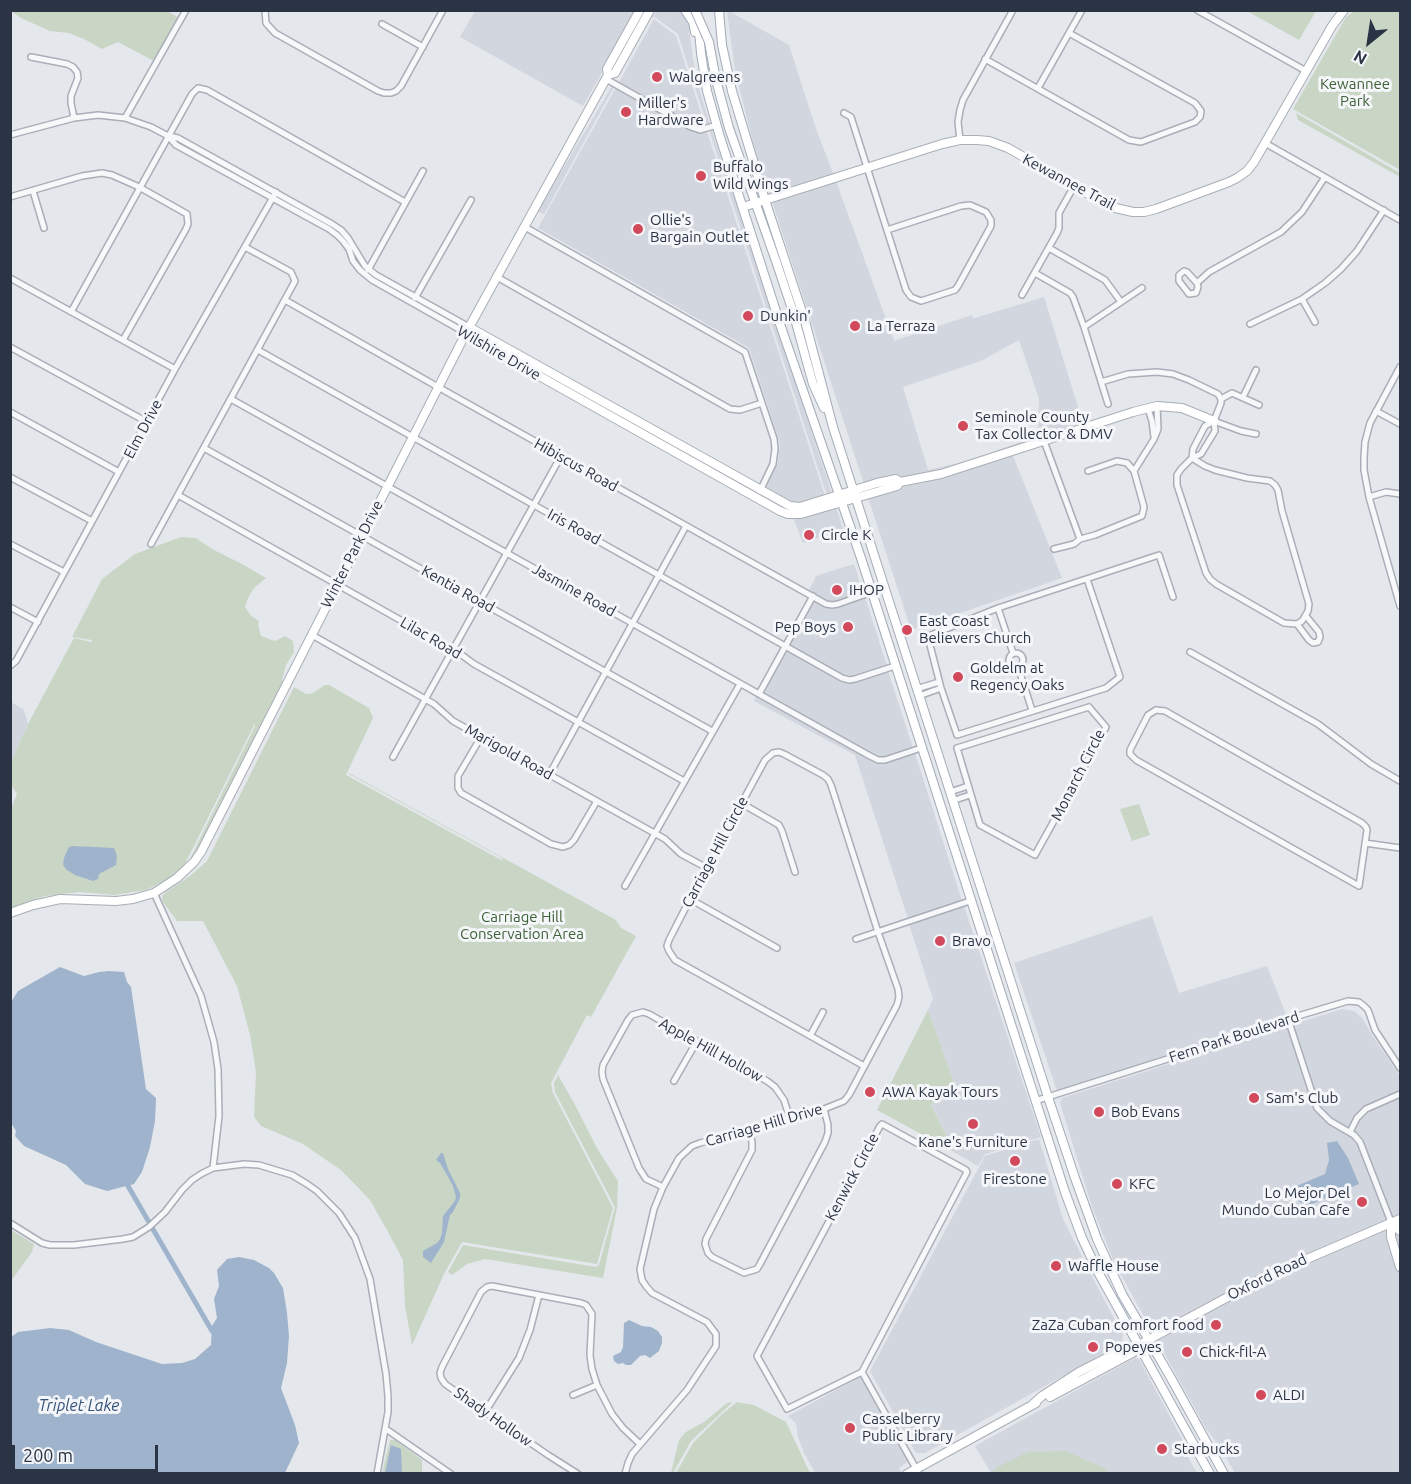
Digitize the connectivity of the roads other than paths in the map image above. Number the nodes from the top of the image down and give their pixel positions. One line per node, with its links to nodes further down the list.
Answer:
1 (186, 10): 24 (street)
2 (266, 10): 15 (street)
3 (443, 10): 15 (street)
4 (640, 10): 20 (street, Winter Park Drive)
5 (650, 10): 20 (street, Winter Park Drive)
6 (685, 10): 16 (main road)
7 (696, 10): 16 (main road); 41 (main road, bridge)
8 (719, 10): 39 (main road)
9 (1013, 10): 18 (street)
10 (1082, 10): 14 (street)
11 (1197, 10): 19 (street)
12 (1344, 10): 19 (street, Kewannee Trail)
13 (382, 24): 15 (street)
14 (1069, 33): 21 (street); 21 (street)
15 (423, 47)
16 (700, 53): 25 (main road)
17 (31, 57): 23 (street)
18 (985, 59): 21 (street); 28 (street)
19 (1306, 71): 29 (street, Kewannee Trail)
20 (607, 77): 25 (street); 45 (street, Winter Park Drive)
21 (1038, 88)
22 (844, 113): 30 (street)
23 (74, 118): 24 (street, Wilshire Drive); 26 (street, Wilshire Drive)
24 (125, 118): 27 (street, Wilshire Drive)
25 (717, 125): 42 (main road)
26 (10, 135)
27 (168, 136): 34 (street); 36 (street, Wilshire Drive); 40 (street)
28 (960, 140): 30 (street, Kewannee Trail); 33 (street, Kewannee Trail)
29 (1265, 143): 32 (street); 33 (street, Kewannee Trail)
30 (867, 169): 39 (street, Kewannee Trail); 47 (street)
31 (423, 171): 40 (street)
32 (1325, 177): 43 (street); 54 (street)
33 (1074, 186): 49 (street)
34 (140, 187): 35 (street); 61 (street); 66 (street)
35 (33, 191): 37 (street); 46 (street)
36 (274, 195): 48 (street, Elm Drive); 50 (street, Wilshire Drive)
37 (10, 197)
38 (471, 200): 59 (street)
39 (765, 200): 41 (street, Kewannee Trail); 87 (main road)
40 (405, 202): 50 (street)
41 (755, 203): 42 (street, Kewannee Trail); 87 (main road)
42 (743, 207): 105 (main road)
43 (1384, 210): 44 (street); 57 (street)
44 (1401, 220)
45 (525, 227): 52 (street, Winter Park Drive); 77 (street)
46 (44, 228)
47 (888, 230): 47 (street)
48 (245, 247): 58 (street); 70 (street, Elm Drive)
49 (1049, 248): 51 (street); 60 (street)
50 (367, 271): 59 (street, Wilshire Drive)
51 (1035, 273): 56 (street); 64 (street)
52 (497, 277): 65 (street, Winter Park Drive); 77 (street)
53 (10, 278): 61 (street)
54 (1197, 283)
55 (1142, 288): 60 (street)
56 (1022, 295)
57 (1302, 299): 62 (street); 63 (street)
58 (285, 300): 68 (street); 73 (street, Hibiscus Road)
59 (415, 300): 65 (street, Wilshire Drive)
60 (1121, 302): 64 (street)
61 (71, 312): 66 (street)
62 (1315, 322)
63 (1250, 324)
64 (1084, 327): 72 (street)
65 (467, 330): 73 (street, Winter Park Drive); 100 (street, Wilshire Drive)
66 (123, 340): 70 (street)
67 (10, 346): 85 (street)
68 (258, 350): 75 (street); 89 (street, Iris Road)
69 (1401, 367): 82 (street)
70 (175, 369): 85 (street, Elm Drive)
71 (1256, 370): 74 (street)
72 (1101, 382): 76 (street); 78 (street)
73 (438, 387): 89 (street, Winter Park Drive); 93 (street, Hibiscus Road)
74 (1243, 397): 76 (street); 79 (street)
75 (231, 399): 92 (street); 99 (street, Jasmine Road)
76 (1221, 399): 84 (street)
77 (762, 403): 100 (street)
78 (1108, 404)
79 (1259, 405)
80 (1157, 406): 81 (street, Wilshire Drive); 84 (street); 90 (street)
81 (1148, 409): 90 (street); 91 (street, Wilshire Drive)
82 (1376, 411): 86 (street); 104 (street)
83 (10, 412): 97 (street)
84 (1214, 421): 88 (street); 94 (street); 94 (street)
85 (147, 422): 97 (street, Elm Drive)
86 (1401, 424)
87 (833, 427): 103 (main road)
88 (1256, 434)
89 (412, 436): 99 (street, Winter Park Drive); 106 (street, Iris Road)
90 (1154, 439): 96 (street)
91 (1044, 441): 103 (street, Wilshire Drive); 110 (street)
92 (204, 448): 102 (street); 109 (street, Kentia Road)
93 (561, 456): 106 (street); 108 (street, Hibiscus Road)
94 (1192, 458): 128 (street); 131 (street)
95 (1088, 471): 96 (street)
96 (1134, 471): 110 (street)
97 (119, 472): 107 (street, Elm Drive)
98 (10, 477): 107 (street)
99 (387, 487): 109 (street, Winter Park Drive); 114 (street, Jasmine Road)
100 (758, 494): 105 (street, Wilshire Drive)
101 (1401, 494): 104 (street)
102 (178, 495): 112 (street); 120 (street, Lilac Road)
103 (854, 495): 105 (street, Wilshire Drive); 138 (main road)
104 (1369, 497): 119 (street)
105 (841, 499): 121 (main road)
106 (533, 504): 114 (street); 116 (street, Iris Road)
107 (92, 522): 115 (street, Elm Drive)
108 (686, 526): 116 (street); 122 (street, Hibiscus Road)
109 (362, 536): 120 (street, Winter Park Drive); 124 (street, Kentia Road)
110 (1080, 539): 113 (street)
111 (10, 544): 115 (street)
112 (151, 544)
113 (1054, 549)
114 (507, 553): 124 (street); 130 (street, Jasmine Road)
115 (64, 572): 129 (street, Elm Drive)
116 (659, 575): 130 (street); 134 (street, Iris Road)
117 (1401, 578): 119 (street)
118 (1087, 579): 123 (street); 127 (street); 146 (street)
119 (1393, 580): 125 (street)
120 (337, 585): 132 (street, Winter Park Drive); 135 (street, Lilac Road)
121 (872, 592): 122 (street, Hibiscus Road); 133 (main road)
122 (813, 596): 134 (street)
123 (1173, 597)
124 (480, 601): 135 (street); 142 (street, Kentia Road)
125 (1401, 606)
126 (10, 607): 129 (street)
127 (998, 608): 137 (street); 144 (street)
128 (1306, 616): 131 (street); 131 (street)
129 (38, 622): 139 (street, Elm Drive)
130 (633, 623): 142 (street); 143 (street, Jasmine Road)
131 (1297, 624)
132 (312, 635): 148 (street, Marigold Road); 174 (street, Winter Park Drive)
133 (886, 638): 138 (main road); 140 (main road)
134 (785, 645): 140 (street, Iris Road); 147 (street)
135 (452, 649): 148 (street); 151 (street, Lilac Road)
136 (1190, 652): 160 (street)
137 (1013, 653): 141 (street); 141 (street)
138 (907, 658): 145 (main road)
139 (10, 666)
140 (895, 666): 145 (main road); 155 (main road)
141 (1018, 667): 150 (street)
142 (605, 672): 151 (street); 152 (street, Kentia Road)
143 (740, 684): 147 (street, Jasmine Road); 152 (street)
144 (940, 685): 145 (street); 153 (street)
145 (917, 693): 163 (main road)
146 (1092, 693): 149 (street); 150 (street)
147 (759, 694): 155 (street, Jasmine Road)
148 (425, 699): 154 (street, Marigold Road); 157 (street)
149 (1089, 707): 156 (street, Monarch Circle); 162 (street, Monarch Circle)
150 (1032, 710): 153 (street)
151 (577, 721): 158 (street); 159 (street, Lilac Road)
152 (712, 731): 159 (street)
153 (957, 735): 156 (street)
154 (481, 737): 158 (street, Marigold Road); 164 (street)
155 (921, 748): 171 (main road)
156 (957, 748): 161 (street, Monarch Circle)
157 (393, 757)
158 (549, 775): 164 (street, Marigold Road)
159 (684, 781): 166 (street)
160 (1401, 781)
161 (968, 786): 162 (street, Monarch Circle); 163 (street)
162 (970, 795): 163 (street)
163 (951, 796): 173 (main road)
164 (597, 801): 166 (street, Marigold Road)
165 (741, 803): 169 (street, Carriage Hill Circle); 170 (street); 179 (street, Carriage Hill Circle)
166 (655, 833): 169 (street, Marigold Road); 172 (street)
167 (1365, 843): 167 (street); 168 (street)
168 (1401, 848)
169 (707, 868): 175 (street, Carriage Hill Circle)
170 (795, 872)
171 (964, 881): 173 (main road); 176 (main road)
172 (625, 886)
173 (981, 890): 178 (main road)
174 (154, 893): 177 (street, Winter Park Drive); 196 (street)
175 (690, 899): 181 (street); 184 (street, Carriage Hill Circle)
176 (970, 901): 178 (main road); 179 (street); 191 (main road)
177 (10, 913)
178 (989, 915): 190 (main road)
179 (878, 932): 180 (street); 186 (street, Carriage Hill Drive)
180 (856, 939)
181 (777, 948)
182 (823, 1012): 184 (street)
183 (1287, 1019): 187 (street, Fern Park Boulevard); 190 (street, Fern Park Boulevard); 195 (street)
184 (810, 1036): 186 (street, Carriage Hill Circle)
185 (697, 1041): 188 (street); 193 (street, Apple Hill Hollow); 197 (street, Apple Hill Hollow)
186 (864, 1066): 192 (street, Carriage Hill Drive)
187 (1401, 1068)
188 (674, 1081)
189 (1401, 1094): 195 (street)
190 (1048, 1097): 191 (street, Fern Park Boulevard); 200 (main road)
191 (1035, 1101): 198 (main road)
192 (824, 1109): 193 (street, Carriage Hill Drive); 194 (street)
193 (790, 1119): 194 (street, Carriage Hill Drive)
194 (748, 1130): 197 (street, Carriage Hill Drive)
195 (1350, 1132): 201 (street)
196 (213, 1168): 202 (street); 214 (street)
197 (663, 1187): 216 (street, Carriage Hill Drive)
198 (1068, 1200): 200 (main road); 203 (main road)
199 (1401, 1219): 201 (street, Oxford Road)
200 (1090, 1220): 205 (main road)
201 (1391, 1222): 204 (street); 206 (street); 208 (street, Oxford Road)
202 (10, 1223)
203 (1078, 1228): 205 (main road); 209 (main road)
204 (1401, 1231)
205 (1097, 1239): 208 (main road)
206 (1401, 1267)
207 (539, 1295): 211 (street, Shady Hollow); 213 (street); 213 (street, Shady Hollow)
208 (1149, 1340): 209 (street, Oxford Road); 215 (main road)
209 (1139, 1345): 217 (main road); 218 (street, Oxford Road)
210 (862, 1372): 210 (street, Kenwick Circle); 218 (street)
211 (597, 1385): 212 (street); 216 (street, Shady Hollow)
212 (573, 1395)
213 (485, 1412): 221 (street, Shady Hollow)
214 (386, 1429): 219 (street); 220 (street)
215 (1205, 1440): 217 (street); 225 (main road)
216 (640, 1444): 222 (street, Carriage Hill Drive)
217 (1195, 1446): 224 (main road)
218 (918, 1471): 223 (street, Oxford Road)
219 (377, 1473)
220 (451, 1473)
221 (578, 1473)
222 (625, 1473)
223 (907, 1473)
224 (1210, 1473)
225 (1224, 1473)

